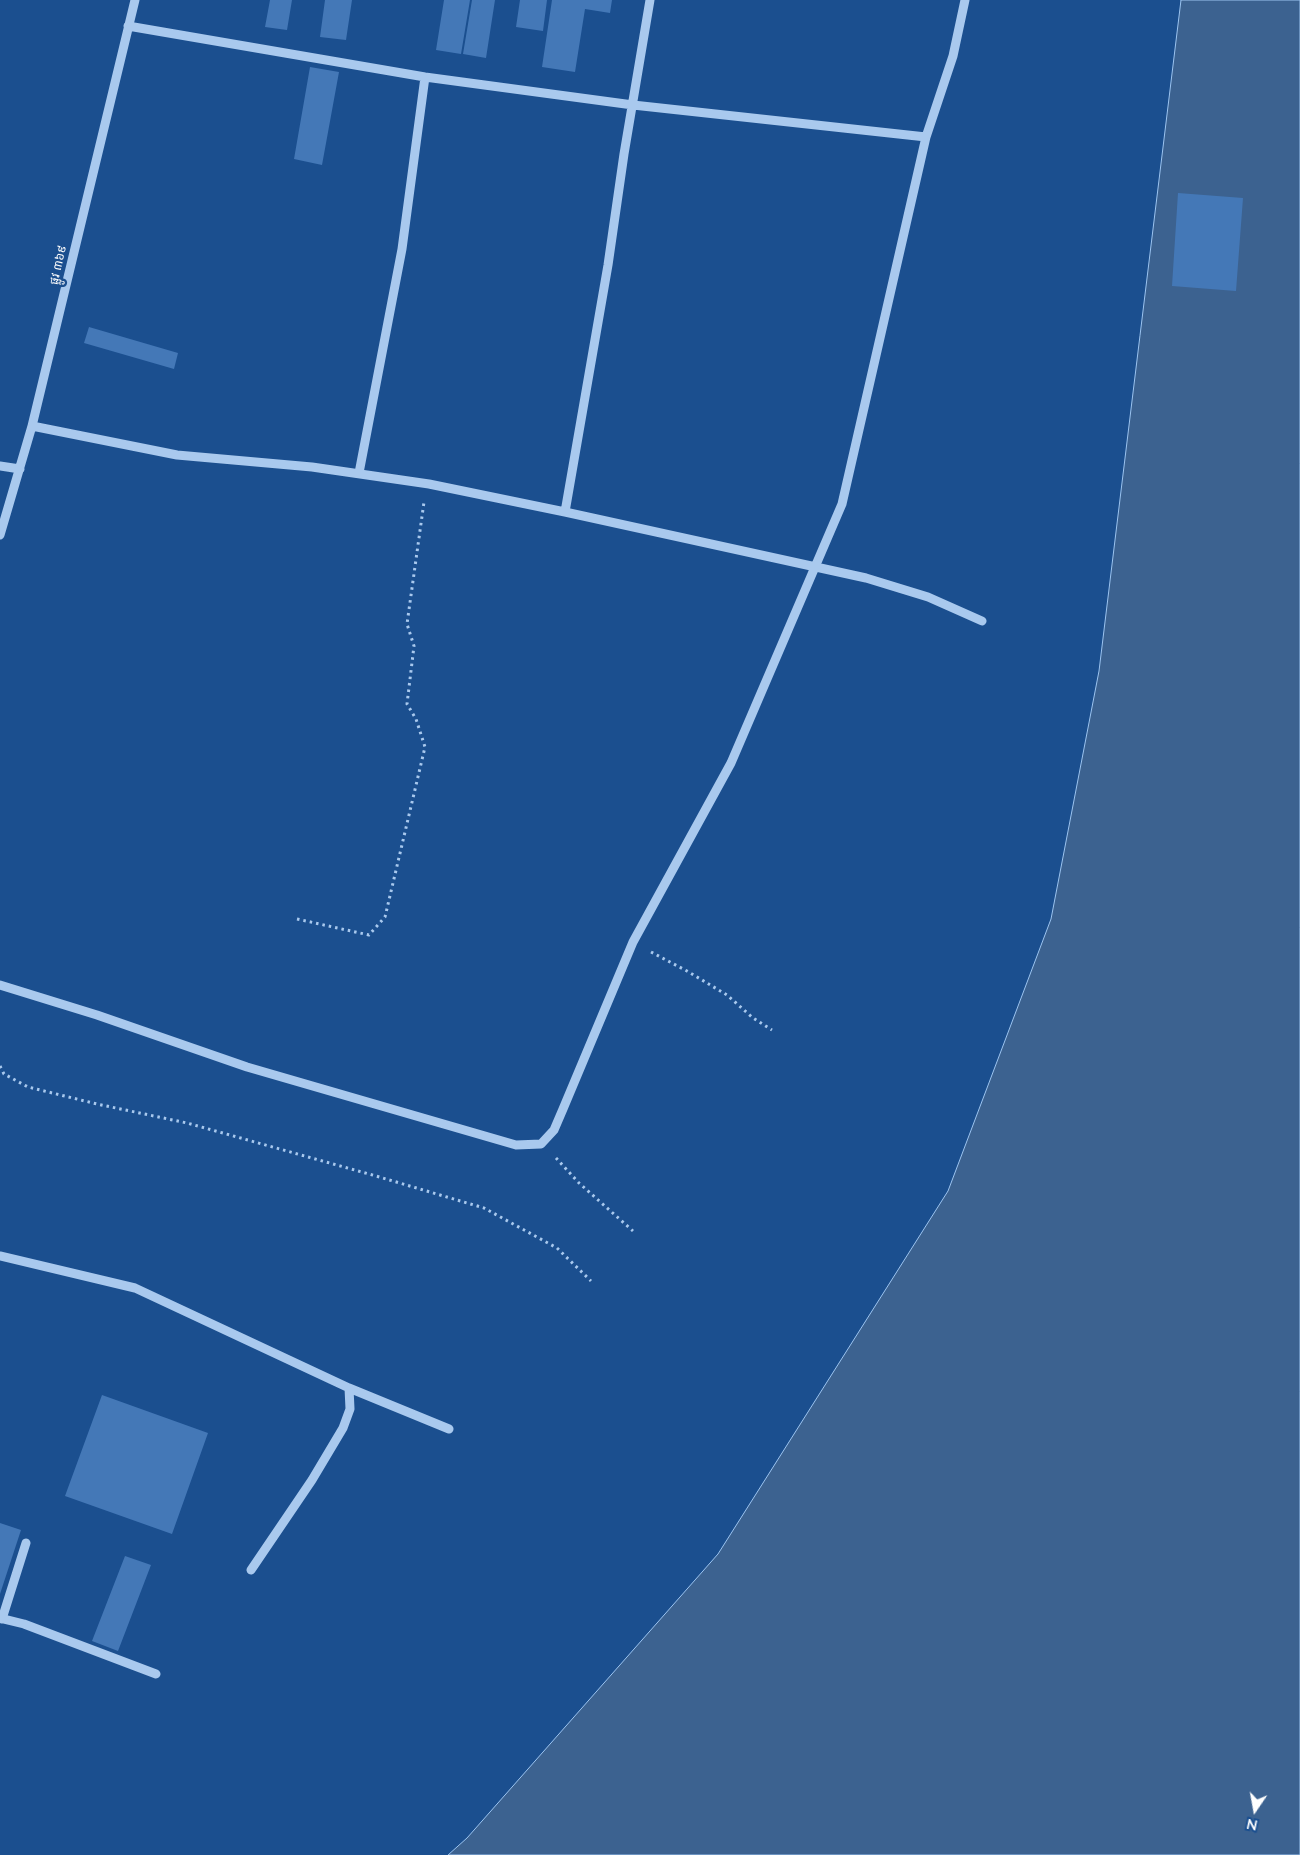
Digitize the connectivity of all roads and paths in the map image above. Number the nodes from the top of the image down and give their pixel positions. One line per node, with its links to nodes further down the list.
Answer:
1 (135, 0): 4 (street, ផ្លូវ ៣៦៩)
2 (650, 0): 6 (street)
3 (965, 0): 7 (street)
4 (128, 26): 5 (street); 8 (street, ផ្លូវ ៣៦៩)
5 (425, 77): 6 (street); 11 (street)
6 (633, 105): 7 (street); 13 (street)
7 (926, 137): 15 (street)
8 (32, 426): 10 (street, ផ្លូវ ៣៦៩); 11 (street)
9 (0, 466): 10 (street)
10 (20, 469): 14 (street, ផ្លូវ ៣៦៩)
11 (359, 473): 12 (street)
12 (429, 484): 13 (street); 17 (path)
13 (565, 512): 15 (street)
14 (0, 535)
15 (815, 568): 16 (street); 18 (street)
16 (982, 620)
17 (297, 919)
18 (633, 942): 20 (path); 22 (street)
19 (0, 985): 22 (street)
20 (772, 1030)
21 (0, 1066): 25 (path)
22 (541, 1144): 23 (path)
23 (634, 1231)
24 (0, 1256): 26 (street)
25 (592, 1281)
26 (349, 1388): 27 (street); 29 (street)
27 (449, 1429)
28 (26, 1543): 30 (street)
29 (250, 1570)
30 (1, 1618): 31 (street)
31 (156, 1674)

